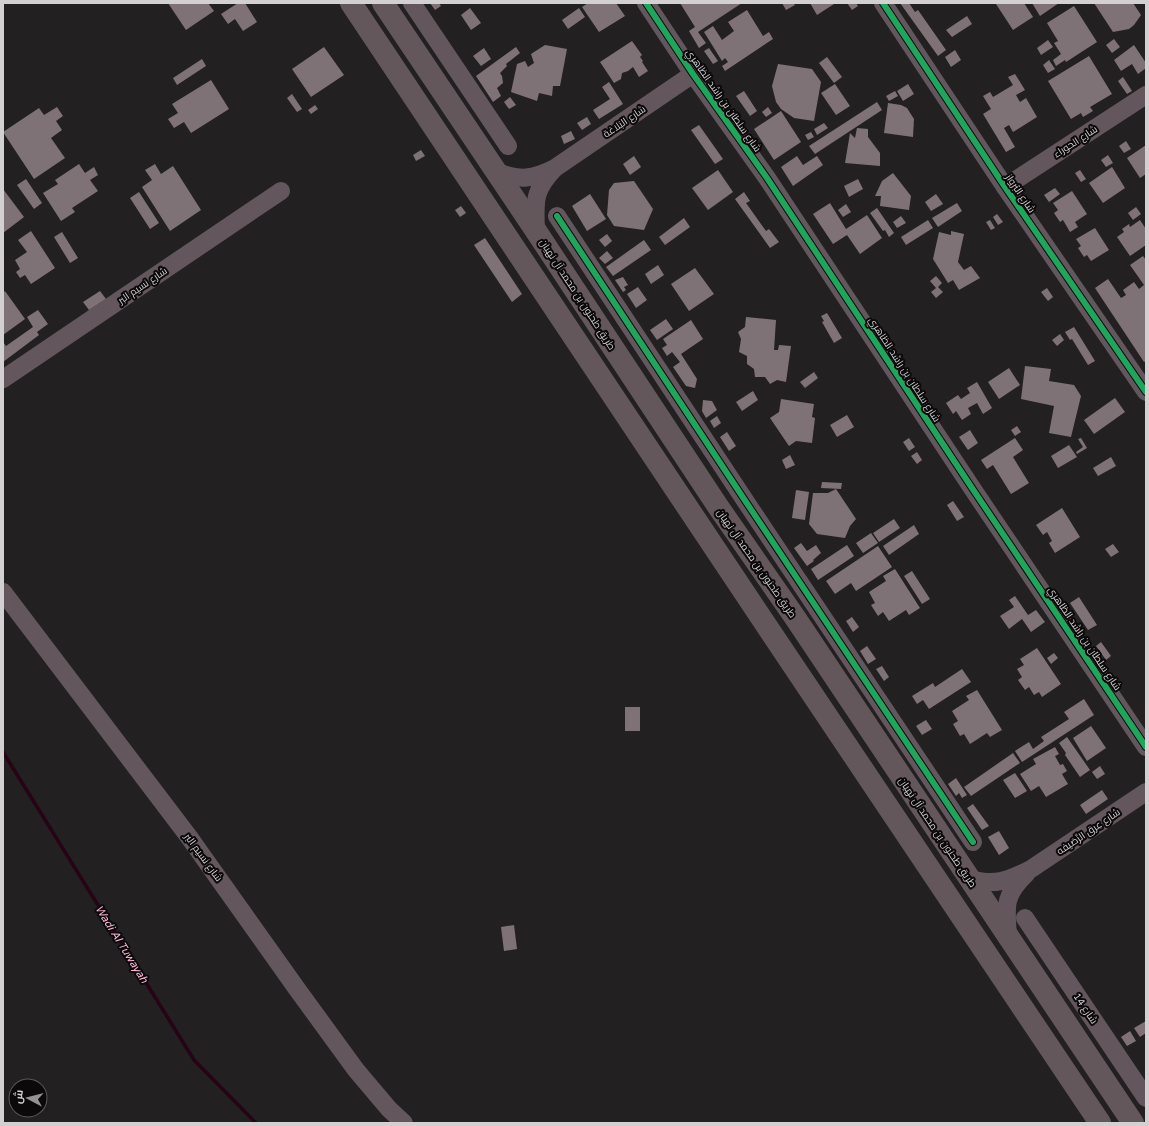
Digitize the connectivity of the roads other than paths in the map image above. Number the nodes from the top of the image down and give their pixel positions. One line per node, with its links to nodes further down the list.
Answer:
1 (351, 3): 17 (main road)
2 (383, 3): 10 (main road, طريق طحنون بن محمد آل نهيان)
3 (412, 3): 8 (street)
4 (646, 3): 6 (street, شارع سلطان بن راشد الظاهري)
5 (883, 3): 11 (street, شارع البُرواز)
6 (693, 74): 9 (street, شارع البَلاغة); 23 (street, شارع سلطان بن راشد الظاهري)
7 (1146, 95): 11 (street, شارع الحوراء)
8 (508, 146)
9 (555, 168): 10 (street, شارع البَلاغة); 14 (street, شارع البَلاغة)
10 (497, 172): 14 (main road, طريق طحنون بن محمد آل نهيان)
11 (1005, 187): 16 (street, شارع البُرواز)
12 (281, 191): 15 (street, شارع نسيم البر)
13 (556, 216): 18 (street)
14 (536, 231): 19 (main road, طريق طحنون بن محمد آل نهيان)
15 (3, 378)
16 (1146, 391)
17 (686, 504): 22 (main road); 32 (main road)
18 (748, 506): 19 (street); 20 (street); 25 (street)
19 (719, 508): 20 (main road, طريق طحنون بن محمد آل نهيان)
20 (735, 531): 22 (main road, طريق طحنون بن محمد آل نهيان)
21 (3, 592): 31 (street, شارع نسيم البر)
22 (794, 616): 27 (main road, طريق طحنون بن محمد آل نهيان)
23 (1146, 747)
24 (1146, 792): 26 (street, شارع عِرق الرِّصَيفه)
25 (973, 842)
26 (1031, 870): 27 (street, شارع عِرق الرِّصَيفه); 29 (street, شارع عِرق الرِّصَيفه)
27 (969, 879): 29 (main road, طريق طحنون بن محمد آل نهيان)
28 (1025, 918): 30 (street, شارع 14)
29 (1008, 936): 33 (main road, طريق طحنون بن محمد آل نهيان)
30 (1146, 1098)
31 (404, 1123)
32 (1100, 1123)
33 (1133, 1123)

